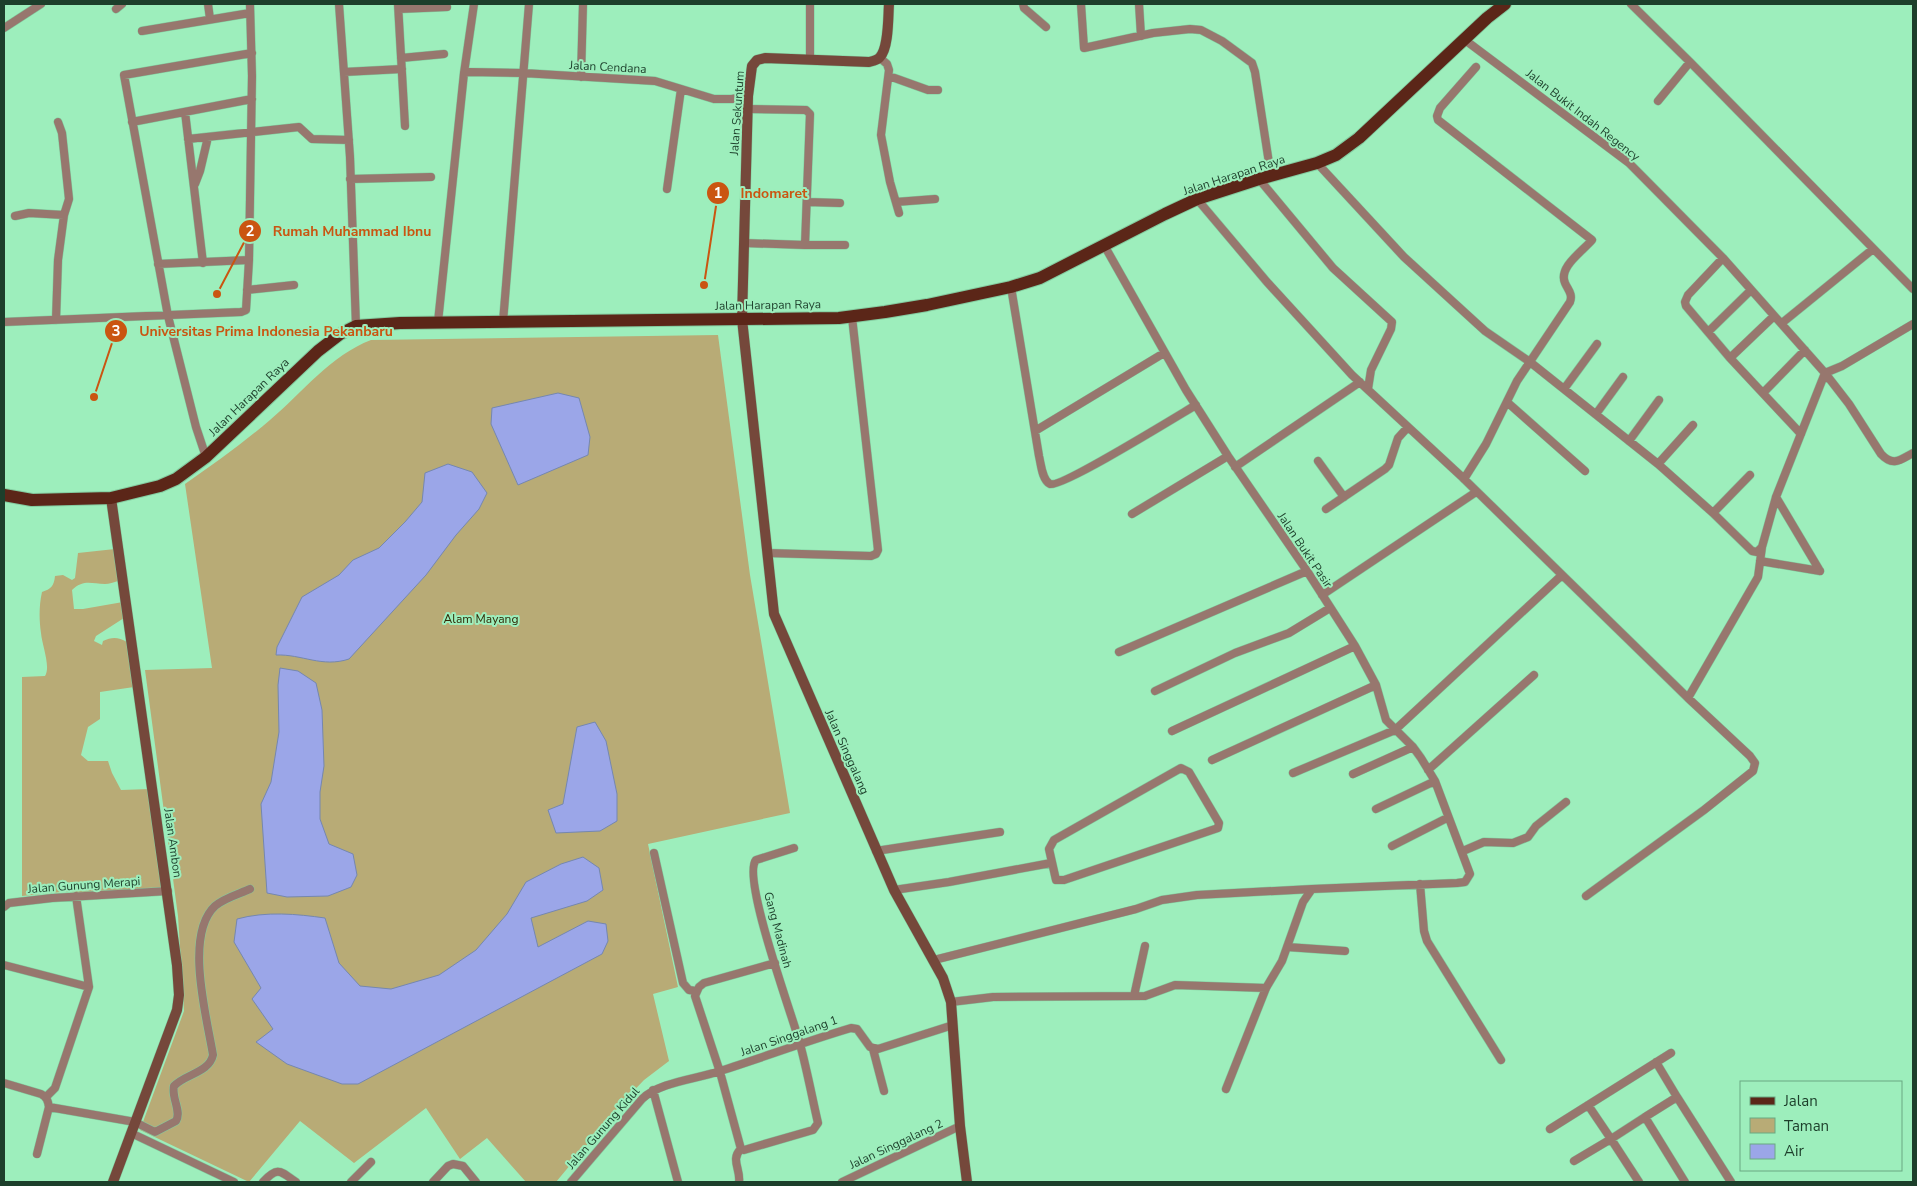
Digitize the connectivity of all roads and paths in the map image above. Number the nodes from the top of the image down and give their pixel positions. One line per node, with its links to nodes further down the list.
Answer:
1 (41, 4): 22 (street)
2 (115, 4): 3 (street)
3 (122, 4)
4 (208, 4): 20 (street)
5 (250, 4): 19 (street)
6 (339, 4): 34 (street)
7 (474, 4): 35 (street)
8 (529, 4): 36 (street)
9 (583, 4): 38 (street)
10 (810, 4): 30 (street)
11 (889, 4): 29 (street)
12 (1023, 4): 21 (street)
13 (1081, 4): 24 (street)
14 (1139, 4): 24 (street)
15 (1505, 4): 25 (main road, Jalan Harapan Raya)
16 (1631, 4): 31 (street)
17 (398, 6): 18 (street); 28 (street)
18 (447, 8)
19 (250, 13): 20 (street); 26 (street)
20 (210, 19): 23 (street)
21 (1046, 27)
22 (4, 28)
23 (142, 31)
24 (1141, 36): 55 (street)
25 (1465, 40): 53 (main road, Jalan Harapan Raya); 72 (street, Jalan Bukit Indah Regency)
26 (252, 53): 42 (street); 47 (street)
27 (444, 54): 28 (street)
28 (402, 58): 33 (street)
29 (880, 58): 30 (street, Jalan Sekuntum); 37 (street)
30 (810, 60): 41 (street, Jalan Sekuntum)
31 (1690, 62): 43 (street); 71 (street)
32 (1476, 67): 97 (street)
33 (402, 69): 34 (street); 48 (street)
34 (344, 72): 52 (street)
35 (464, 73): 36 (street, Jalan Cendana); 87 (street)
36 (522, 73): 38 (street, Jalan Cendana); 88 (street)
37 (889, 76): 40 (street); 62 (street)
38 (581, 77): 39 (street, Jalan Cendana)
39 (681, 90): 41 (street, Jalan Cendana); 58 (street)
40 (938, 90)
41 (748, 96): 44 (street, Jalan Sekuntum)
42 (252, 99): 45 (street); 49 (street)
43 (1658, 101)
44 (747, 109): 61 (street); 67 (street, Jalan Sekuntum)
45 (185, 112): 47 (street); 51 (street)
46 (58, 122): 66 (street)
47 (132, 122): 75 (street)
48 (405, 126)
49 (250, 132): 50 (street); 52 (street); 73 (street)
50 (208, 137): 51 (street); 57 (street)
51 (188, 139): 57 (street)
52 (349, 140): 56 (street)
53 (1317, 163): 55 (main road, Jalan Harapan Raya); 97 (street)
54 (430, 177): 56 (street)
55 (1265, 178): 60 (main road, Jalan Harapan Raya); 101 (street)
56 (350, 179): 91 (street)
57 (194, 186): 74 (street)
58 (667, 189)
59 (935, 199): 62 (street)
60 (1197, 199): 70 (main road, Jalan Harapan Raya); 100 (street)
61 (807, 202): 63 (street); 68 (street)
62 (896, 202): 64 (street)
63 (840, 203)
64 (899, 214)
65 (15, 216): 66 (street)
66 (64, 216): 85 (street)
67 (744, 243): 68 (street); 84 (street, Jalan Sekuntum)
68 (806, 244): 69 (street)
69 (845, 245)
70 (1104, 245): 77 (main road, Jalan Harapan Raya); 95 (street, Jalan Bukit Pasir)
71 (1873, 249): 78 (street); 89 (street)
72 (1723, 258): 80 (street, Jalan Bukit Indah Regency); 92 (street)
73 (249, 260): 74 (street); 79 (street)
74 (202, 263): 75 (street)
75 (158, 264): 81 (street)
76 (294, 285): 79 (street)
77 (1011, 286): 83 (main road, Jalan Harapan Raya); 110 (street)
78 (1913, 289)
79 (247, 290): 81 (street)
80 (1751, 290): 82 (street, Jalan Bukit Indah Regency); 92 (street)
81 (168, 316): 85 (street); 115 (street)
82 (1774, 316): 89 (street, Jalan Bukit Indah Regency); 96 (street)
83 (852, 317): 84 (main road, Jalan Harapan Raya); 131 (street)
84 (742, 319): 88 (main road, Jalan Harapan Raya); 131 (street, Jalan Singgalang)
85 (56, 320): 86 (street)
86 (4, 322)
87 (438, 322): 88 (main road, Jalan Harapan Raya); 91 (main road, Jalan Harapan Raya)
88 (503, 322)
89 (1782, 323): 94 (street, Jalan Bukit Indah Regency)
90 (1913, 324): 98 (street)
91 (356, 326): 115 (main road, Jalan Harapan Raya)
92 (1708, 332): 96 (street)
93 (1597, 344): 102 (street)
94 (1805, 350): 98 (street, Jalan Bukit Indah Regency); 103 (street)
95 (1164, 353): 106 (street, Jalan Bukit Pasir); 110 (street)
96 (1730, 358): 103 (street)
97 (1530, 362): 102 (street); 105 (street)
98 (1825, 373): 111 (street); 113 (street, Jalan Bukit Indah Regency)
99 (1623, 377): 107 (street)
100 (1360, 382): 101 (street); 118 (street)
101 (1368, 389): 109 (street)
102 (1564, 389): 107 (street)
103 (1763, 393): 111 (street)
104 (1659, 400): 112 (street)
105 (1506, 402): 119 (street); 121 (street)
106 (1196, 405): 110 (street); 114 (street, Jalan Bukit Pasir)
107 (1596, 414): 112 (street)
108 (1693, 425): 117 (street)
109 (1408, 427): 121 (street); 124 (street)
110 (1035, 431)
111 (1801, 434): 125 (street)
112 (1629, 440): 117 (street)
113 (1913, 453)
114 (1228, 456): 118 (street, Jalan Bukit Pasir); 129 (street)
115 (206, 457): 126 (main road, Jalan Harapan Raya)
116 (1318, 461): 124 (street)
117 (1658, 464): 128 (street)
118 (1236, 467): 133 (street, Jalan Bukit Pasir)
119 (1585, 471)
120 (1750, 475): 128 (street)
121 (1464, 479): 122 (street)
122 (1476, 492): 134 (street); 135 (street)
123 (4, 495): 126 (main road, Jalan Harapan Raya)
124 (1344, 497): 127 (street)
125 (1776, 497): 130 (street); 132 (street)
126 (111, 498): 165 (street, Jalan Ambon)
127 (1326, 509)
128 (1714, 513): 130 (street)
129 (1132, 514)
130 (1762, 548): 132 (street)
131 (767, 553): 157 (street, Jalan Singgalang)
132 (1760, 560): 142 (street)
133 (1307, 571): 135 (street, Jalan Bukit Pasir); 138 (street)
134 (1562, 575): 142 (street); 143 (street)
135 (1322, 595): 136 (street, Jalan Bukit Pasir)
136 (1330, 608): 137 (street, Jalan Bukit Pasir); 141 (street)
137 (1355, 646): 140 (street, Jalan Bukit Pasir); 144 (street)
138 (1119, 652)
139 (1534, 675): 147 (street)
140 (1376, 685): 143 (street, Jalan Bukit Pasir); 146 (street)
141 (1155, 690)
142 (1688, 698): 167 (street)
143 (1395, 730): 145 (street, Jalan Bukit Pasir); 148 (street)
144 (1172, 732)
145 (1413, 747): 147 (street, Jalan Bukit Pasir); 149 (street)
146 (1212, 760)
147 (1428, 770): 150 (street, Jalan Bukit Pasir)
148 (1293, 773)
149 (1353, 774)
150 (1435, 782): 152 (street); 153 (street, Jalan Bukit Pasir)
151 (1566, 802): 158 (street)
152 (1376, 809)
153 (1447, 818): 155 (street); 158 (street, Jalan Bukit Pasir)
154 (1000, 832): 157 (street)
155 (1392, 846)
156 (794, 848): 173 (street, Gang Madinah)
157 (876, 851): 164 (street, Jalan Singgalang)
158 (1462, 851): 161 (street, Jalan Bukit Pasir)
159 (654, 853): 177 (street)
160 (1051, 863): 160 (street); 164 (street)
161 (1420, 884): 163 (street); 184 (street)
162 (250, 889): 196 (street)
163 (1312, 889): 170 (street); 172 (street)
164 (894, 890): 172 (street, Jalan Singgalang)
165 (168, 891): 166 (street, Jalan Gunung Merapi); 196 (street, Jalan Ambon)
166 (76, 896): 168 (street, Jalan Gunung Merapi); 175 (street)
167 (1586, 896)
168 (4, 907)
169 (1145, 946): 178 (street)
170 (1287, 947): 171 (street); 176 (street)
171 (1345, 951)
172 (934, 960): 179 (street, Jalan Singgalang)
173 (775, 963): 177 (street); 181 (street, Gang Madinah)
174 (4, 965): 175 (street)
175 (89, 987): 191 (street)
176 (1266, 988): 178 (street); 188 (street)
177 (696, 991): 186 (street)
178 (1134, 996): 179 (street)
179 (951, 1002): 180 (street, Jalan Singgalang)
180 (952, 1025): 182 (street); 197 (street, Jalan Singgalang)
181 (800, 1043): 182 (street, Jalan Singgalang 1); 186 (street, Jalan Singgalang 1); 201 (street, Gang Madinah)
182 (873, 1049): 190 (street)
183 (1671, 1053): 185 (street)
184 (1501, 1060)
185 (1656, 1062): 192 (street); 193 (street)
186 (720, 1072): 189 (street, Jalan Singgalang 1); 201 (street)
187 (4, 1083): 191 (street)
188 (1226, 1089)
189 (653, 1090): 212 (street, Jalan Gunung Kidul); 213 (street)
190 (884, 1091)
191 (46, 1097): 194 (street)
192 (1677, 1097): 195 (street); 219 (street)
193 (1588, 1105): 198 (street); 200 (street)
194 (49, 1107): 196 (street); 202 (street)
195 (1645, 1117): 200 (street); 218 (street)
196 (135, 1122): 199 (street, Jalan Ambon)
197 (960, 1126): 215 (street, Jalan Singgalang 2); 216 (street, Jalan Singgalang)
198 (1550, 1128)
199 (131, 1133): 205 (street, Jalan Ambon); 206 (street)
200 (1611, 1140): 203 (street); 217 (street)
201 (742, 1149): 214 (street)
202 (37, 1154)
203 (1574, 1161)
204 (371, 1162): 209 (street)
205 (113, 1182)
206 (234, 1182)
207 (263, 1182): 208 (street)
208 (296, 1182)
209 (351, 1182)
210 (434, 1182): 211 (street)
211 (476, 1182)
212 (571, 1182)
213 (678, 1182)
214 (739, 1182)
215 (842, 1182)
216 (967, 1182)
217 (1639, 1182)
218 (1685, 1182)
219 (1731, 1182)

